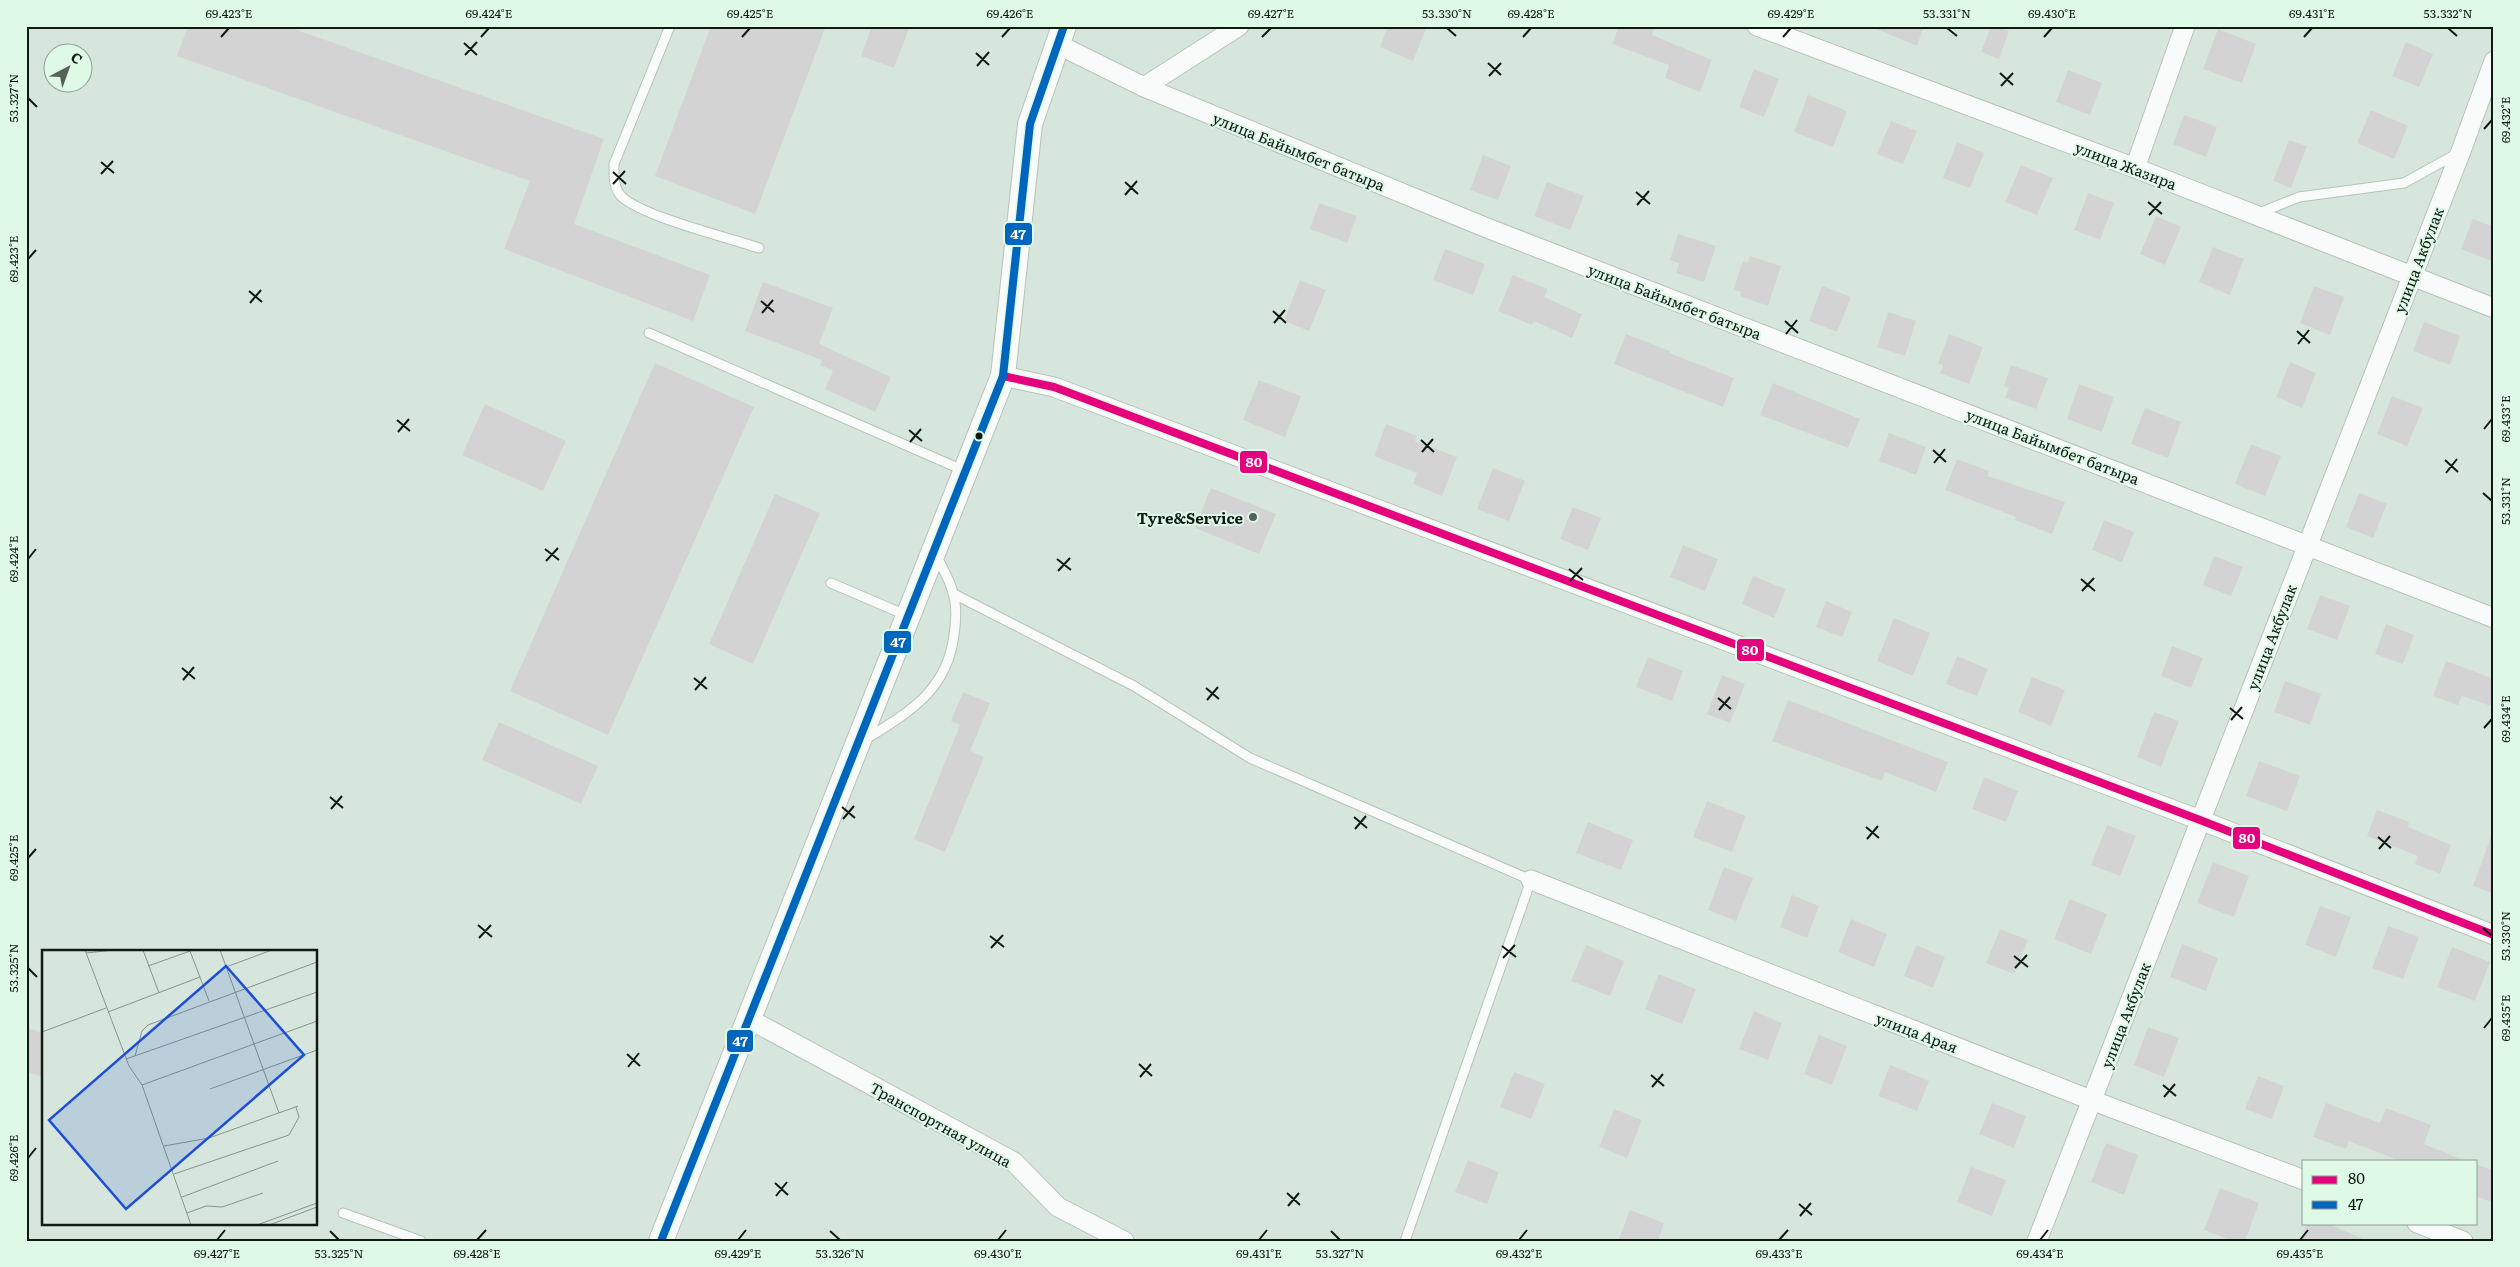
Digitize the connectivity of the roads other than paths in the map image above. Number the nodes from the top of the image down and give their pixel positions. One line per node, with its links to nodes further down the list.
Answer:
1 (670, 26): 11 (lane)
2 (1239, 26): 7 (street)
3 (1757, 26): 9 (street, улица Жазира)
4 (2185, 26): 9 (street)
5 (1062, 35): 7 (street, улица Байымбет батыра); 15 (street)
6 (2494, 61): 8 (street, улица Акбулак)
7 (1144, 87): 17 (street, улица Байымбет батыра)
8 (2461, 151): 10 (lane); 12 (street, улица Акбулак)
9 (2135, 168): 10 (street, улица Жазира)
10 (2255, 215): 12 (street, улица Жазира)
11 (759, 248)
12 (2412, 276): 13 (street, улица Жазира); 17 (street, улица Акбулак)
13 (2494, 308)
14 (649, 333): 16 (lane)
15 (1003, 376): 16 (street); 24 (street)
16 (966, 471): 18 (street)
17 (2307, 544): 22 (street, улица Байымбет батыра); 24 (street, улица Акбулак)
18 (934, 550): 20 (lane); 21 (street)
19 (831, 583): 21 (lane)
20 (954, 594): 23 (lane); 25 (lane)
21 (908, 616): 23 (street)
22 (2494, 618)
23 (857, 745): 27 (street)
24 (2200, 820): 26 (street); 28 (street, улица Акбулак)
25 (1531, 880): 28 (street, улица Арая); 35 (lane)
26 (2494, 935)
27 (749, 1019): 33 (street); 34 (street, Транспортная улица)
28 (2091, 1100): 29 (street, улица Арая); 36 (street, улица Акбулак)
29 (2302, 1179)
30 (343, 1213): 32 (lane)
31 (2420, 1224): 37 (street)
32 (421, 1241)
33 (661, 1241)
34 (1124, 1241)
35 (1405, 1241)
36 (2037, 1241)
37 (2463, 1241)

